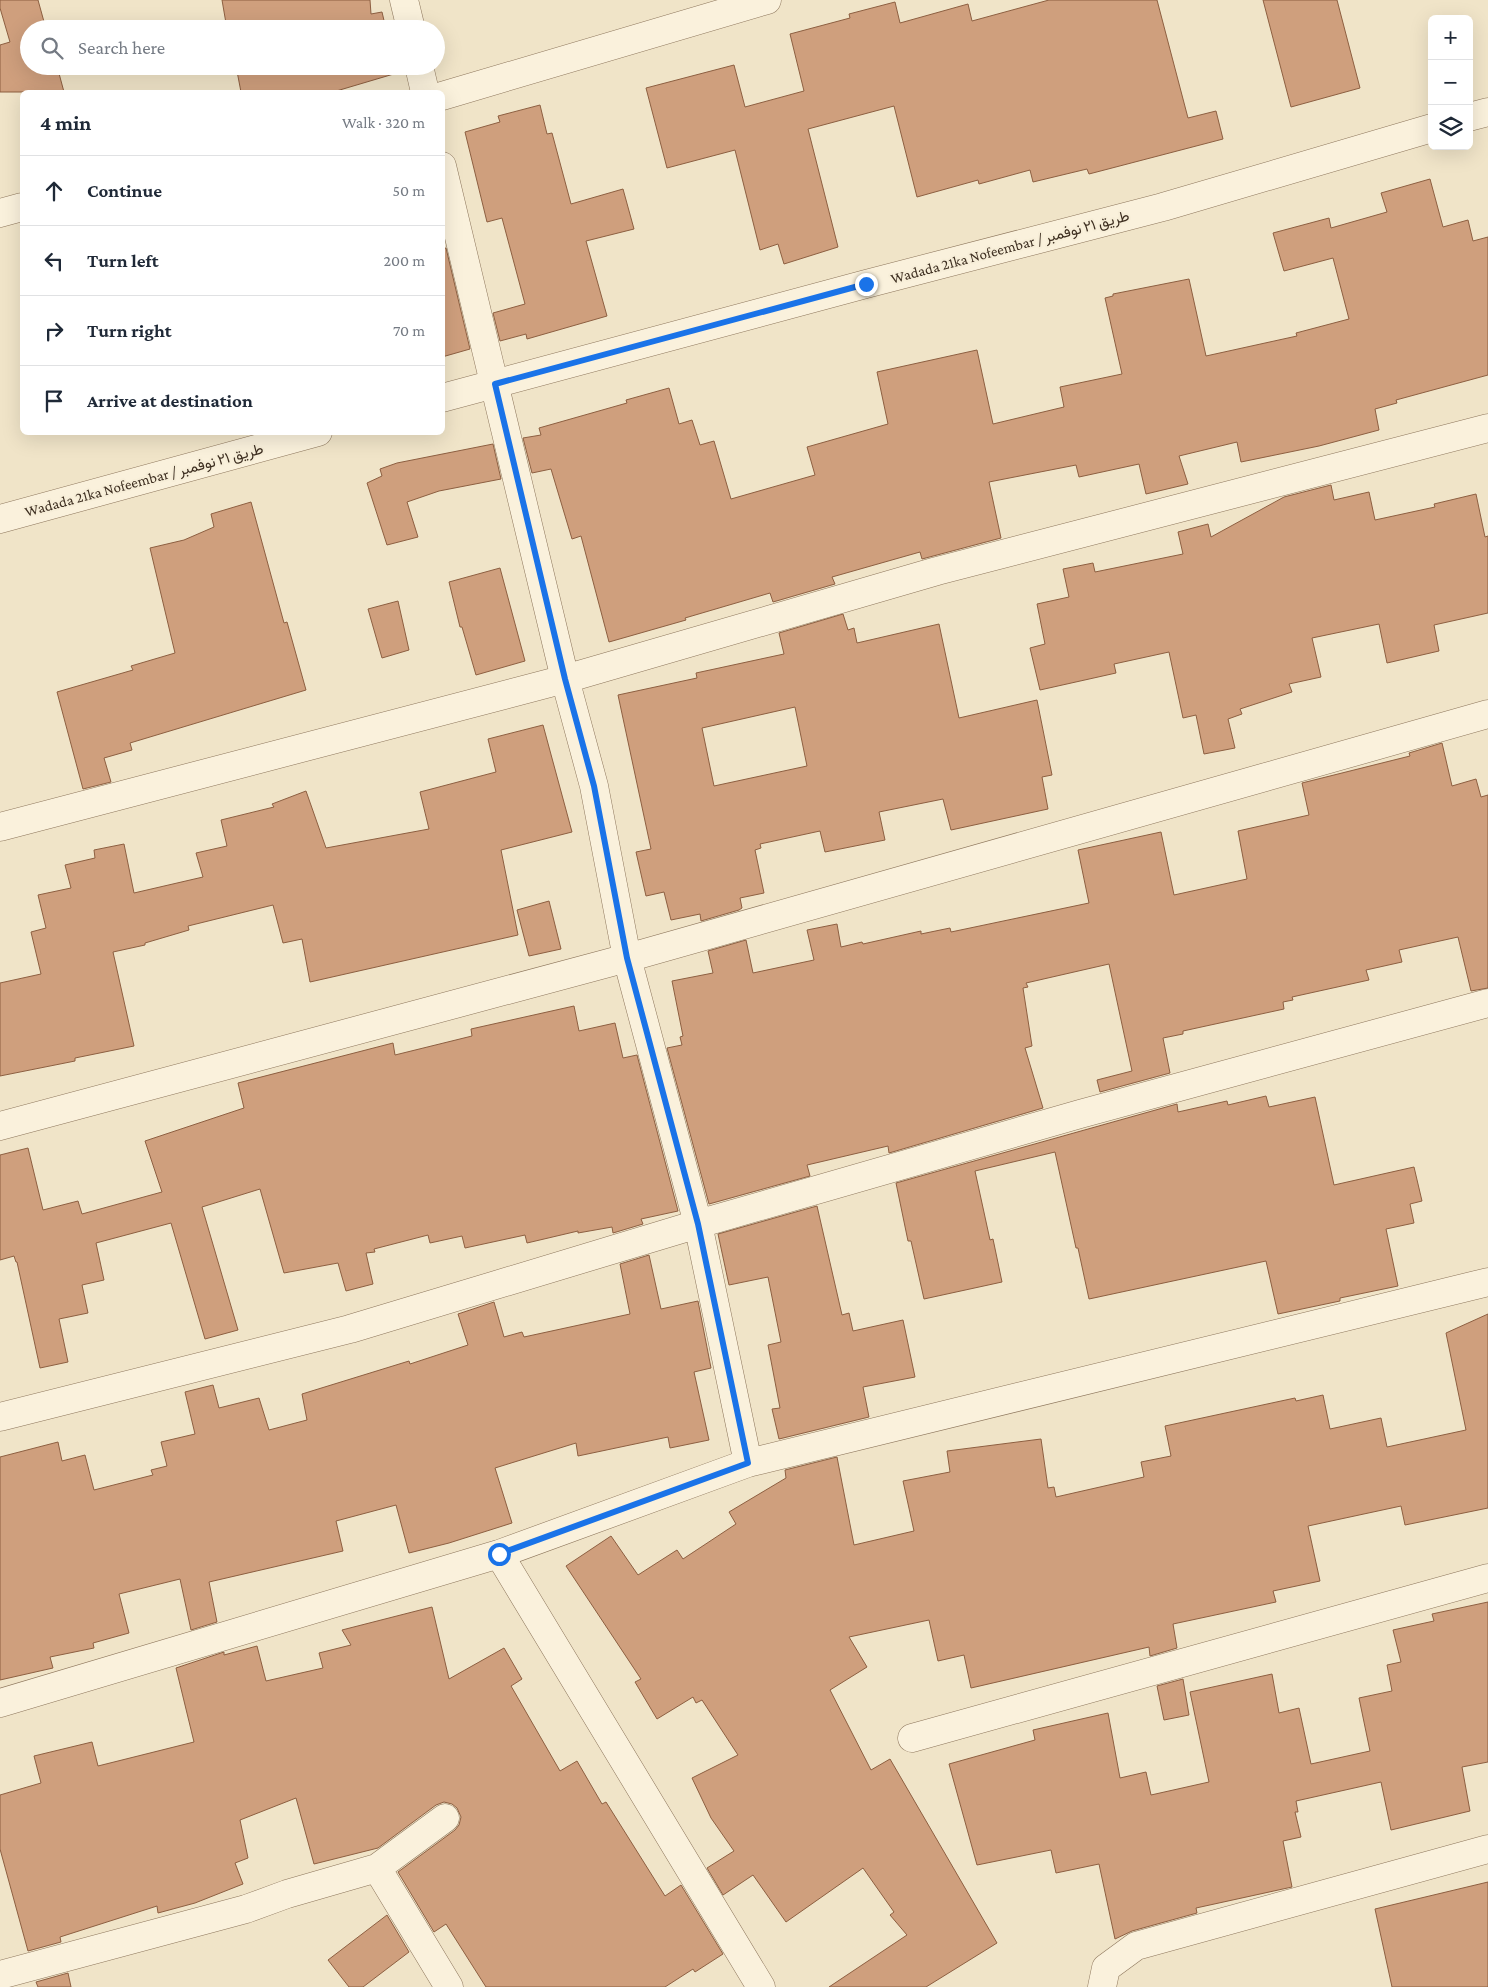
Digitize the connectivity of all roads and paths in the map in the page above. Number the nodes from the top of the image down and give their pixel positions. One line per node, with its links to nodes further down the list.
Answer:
1 (404, 0): 3 (street)
2 (767, 0): 6 (street)
3 (409, 20)
4 (421, 75): 5 (street)
5 (425, 90)
6 (445, 95)
7 (1488, 112): 8 (street)
8 (1473, 117)
9 (1428, 129): 13 (street, Wadada 21ka Nofeembar / طريق ٢١ نوفمبر)
10 (445, 178): 13 (street)
11 (20, 208): 12 (street)
12 (0, 213)
13 (495, 384): 14 (street, Wadada 21ka Nofeembar / طريق ٢١ نوفمبر); 18 (street)
14 (445, 397)
15 (1488, 428): 18 (street)
16 (307, 435): 17 (street, Wadada 21ka Nofeembar / طريق ٢١ نوفمبر)
17 (0, 519)
18 (565, 679): 20 (street); 21 (street)
19 (1488, 714): 21 (street)
20 (0, 828)
21 (627, 958): 23 (street); 24 (street)
22 (1488, 1003): 24 (street)
23 (0, 1126)
24 (698, 1224): 26 (street); 27 (street)
25 (1488, 1282): 27 (street)
26 (0, 1417)
27 (748, 1463): 28 (street)
28 (499, 1554): 30 (street); 37 (street)
29 (1488, 1578): 31 (street)
30 (0, 1703)
31 (912, 1738)
32 (445, 1818): 34 (street)
33 (1488, 1849): 38 (street)
34 (376, 1868): 35 (street); 36 (street)
35 (0, 1975)
36 (449, 1987)
37 (761, 1987)
38 (1102, 1987)

